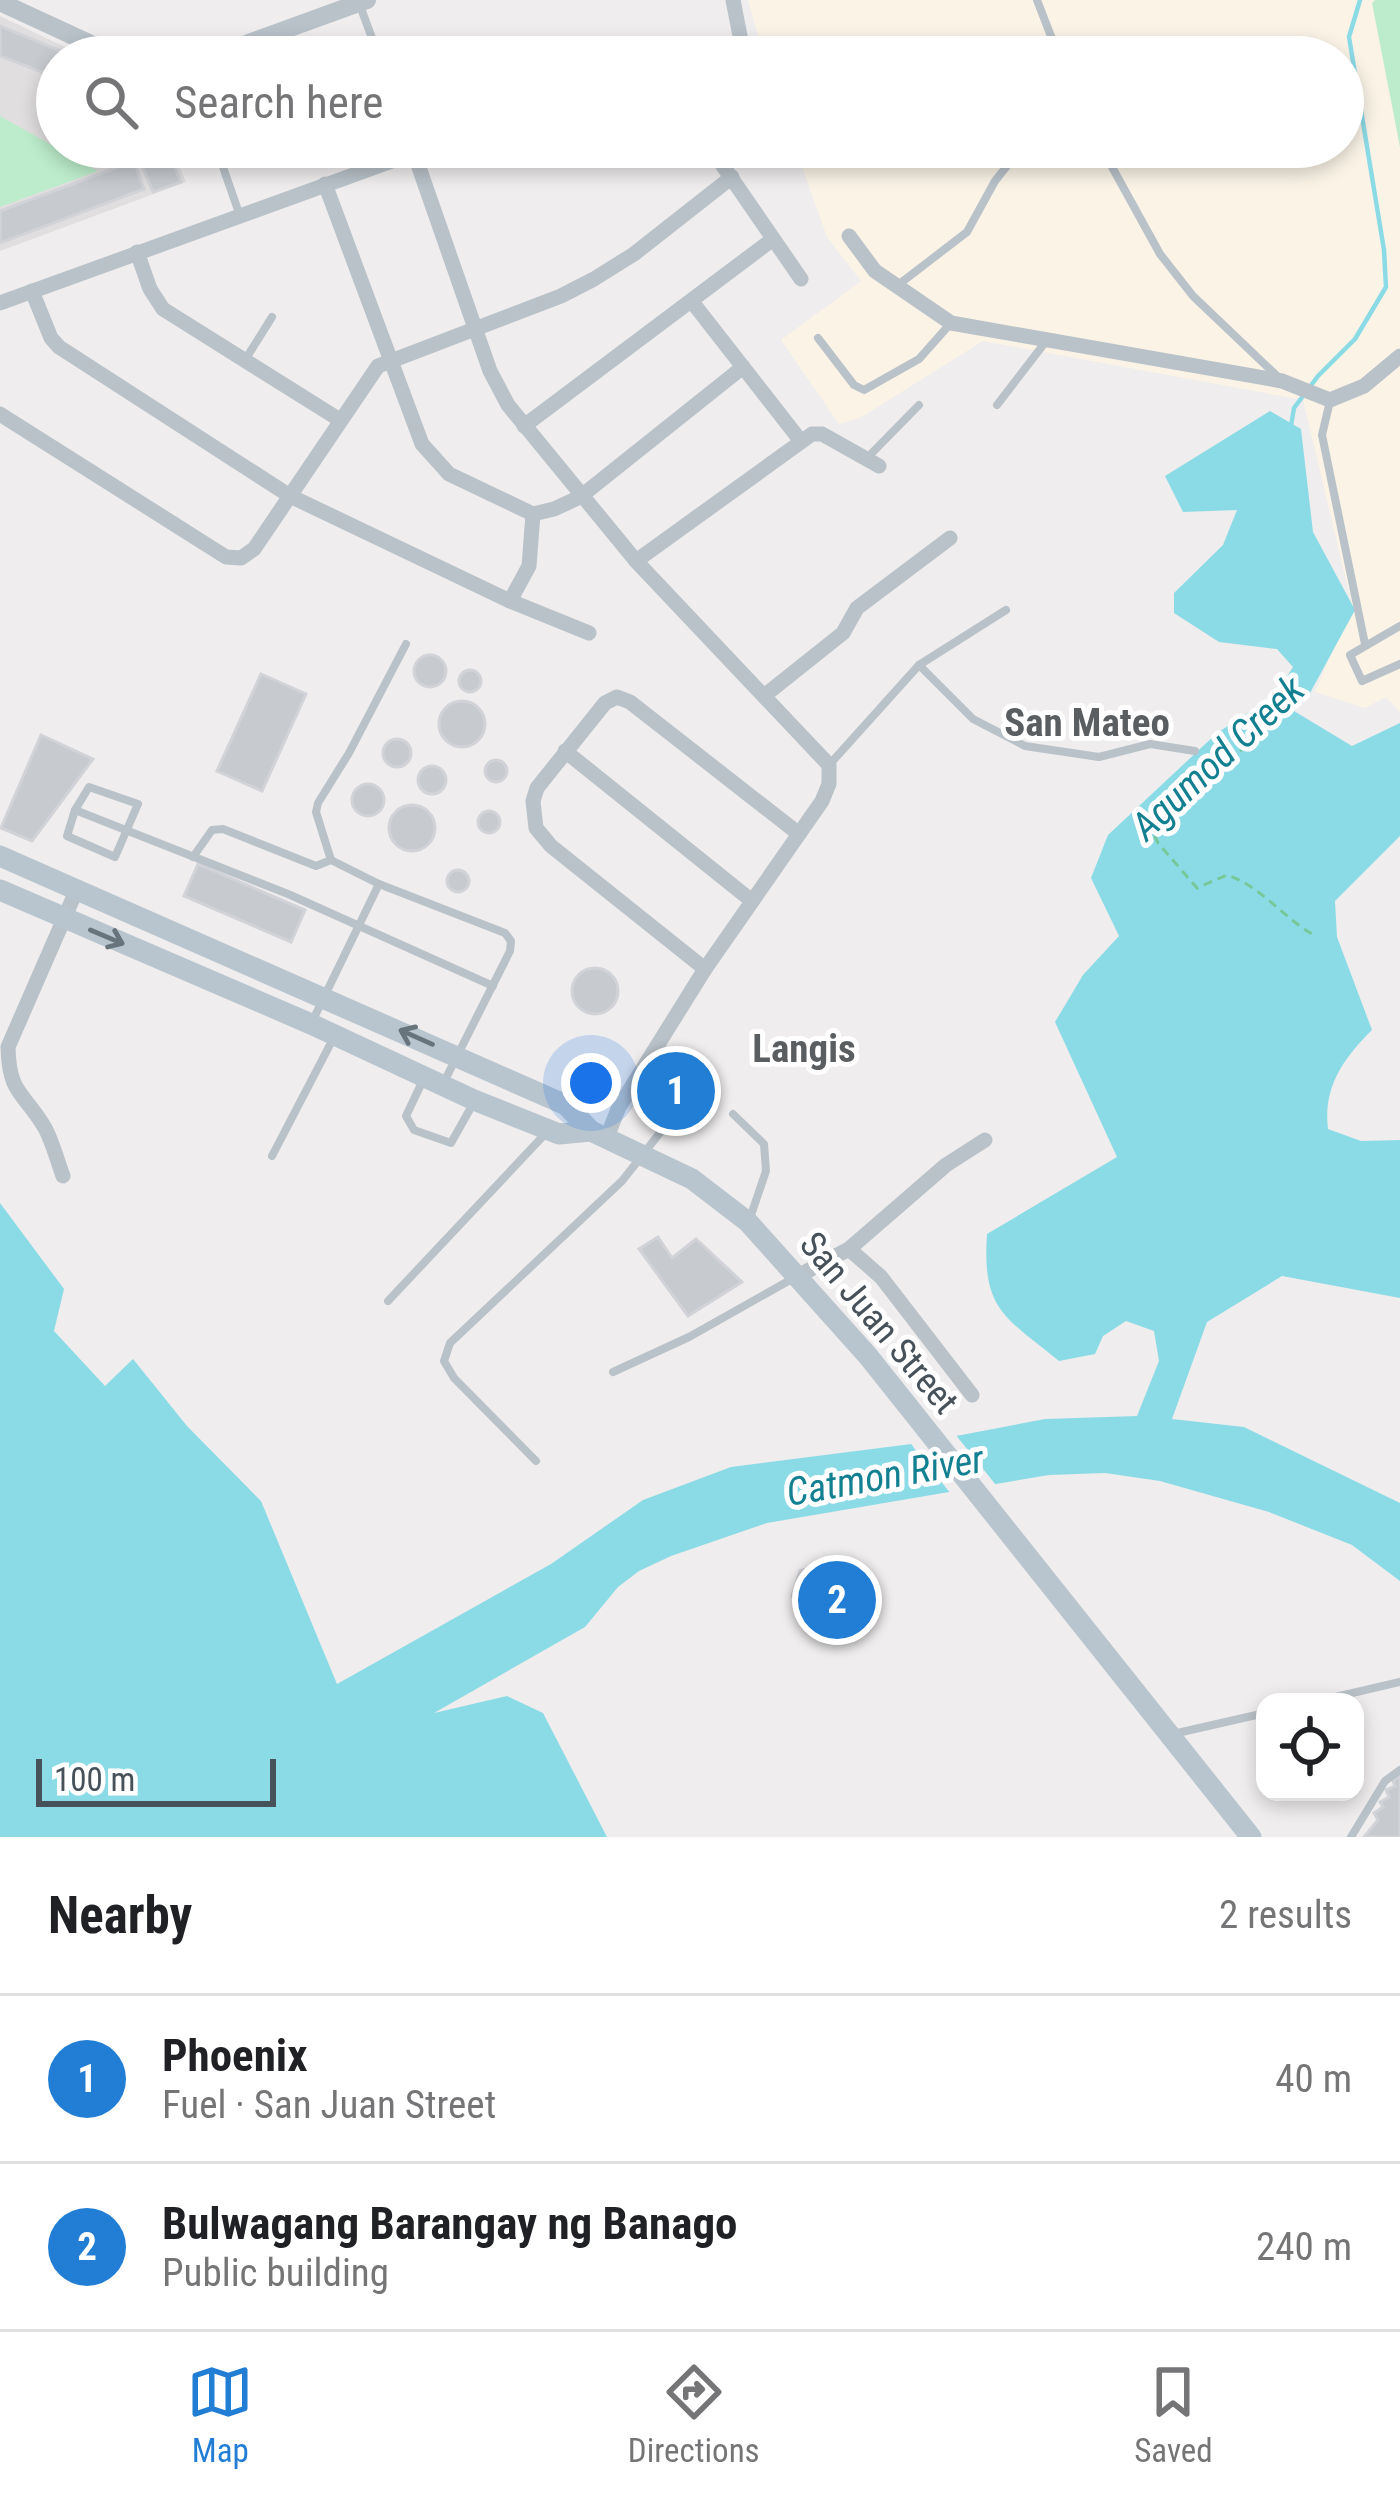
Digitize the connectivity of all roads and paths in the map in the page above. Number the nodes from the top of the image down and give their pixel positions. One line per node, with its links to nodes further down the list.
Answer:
1 (734, 0): 8 (street)
2 (1036, 0): 9 (lane)
3 (363, 1): 6 (street); 7 (lane)
4 (0, 2): 5 (street)
5 (74, 36)
6 (267, 36)
7 (373, 36)
8 (740, 36)
9 (1051, 36)
10 (223, 168): 18 (lane)
11 (366, 168): 17 (street)
12 (419, 168): 29 (street)
13 (726, 168): 16 (street)
14 (1005, 168): 23 (lane)
15 (1113, 168): 36 (lane)
16 (732, 176): 20 (street); 29 (street)
17 (325, 184): 18 (street); 33 (street)
18 (240, 215): 21 (street)
19 (849, 236): 23 (street)
20 (773, 239): 22 (street); 26 (street)
21 (137, 252): 24 (street); 34 (street)
22 (801, 279)
23 (896, 285): 28 (street)
24 (32, 291): 25 (street); 45 (street)
25 (0, 303)
26 (693, 303): 35 (street); 42 (street)
27 (272, 317): 34 (lane)
28 (951, 323): 30 (lane); 31 (street)
29 (475, 329): 33 (street); 42 (street)
30 (818, 338)
31 (1048, 339): 36 (street); 39 (lane)
32 (1400, 356): 37 (street)
33 (388, 359): 41 (street); 47 (street)
34 (245, 362): 41 (street)
35 (743, 368): 43 (street); 46 (street)
36 (1286, 383): 37 (street)
37 (1327, 398): 55 (lane)
38 (919, 405): 44 (lane)
39 (997, 405)
40 (0, 414): 45 (street)
41 (340, 420): 45 (street)
42 (524, 426): 46 (street)
43 (800, 440): 44 (street); 49 (street)
44 (873, 462)
45 (290, 496): 50 (street)
46 (580, 497): 47 (street); 49 (street)
47 (533, 514): 50 (street)
48 (950, 538): 58 (street)
49 (636, 562): 58 (street)
50 (510, 601): 53 (street)
51 (1006, 610): 57 (lane)
52 (1400, 626): 55 (lane)
53 (589, 633)
54 (406, 644): 70 (lane)
55 (1365, 644): 56 (lane)
56 (1400, 664)
57 (919, 665): 60 (lane); 64 (lane)
58 (764, 696): 64 (street)
59 (1261, 739): 63 (path)
60 (1195, 751)
61 (566, 752): 67 (street); 74 (street); 78 (street)
62 (1209, 757): 63 (path)
63 (1221, 761): 77 (path)
64 (829, 765): 67 (street)
65 (75, 810): 66 (lane); 66 (lane); 66 (lane)
66 (127, 834): 69 (lane)
67 (799, 834): 74 (street)
68 (0, 856): 72 (main road, San Juan Street)
69 (193, 857): 70 (lane); 76 (lane)
70 (331, 860): 71 (lane)
71 (379, 884): 76 (lane); 79 (lane)
72 (77, 889): 75 (street); 80 (main road, San Juan Street)
73 (0, 890): 75 (main road, San Juan Street)
74 (752, 901): 78 (street)
75 (64, 918): 81 (main road, San Juan Street, one-way to 81); 93 (street)
76 (359, 926): 79 (lane); 80 (lane)
77 (1312, 934)
78 (705, 969): 89 (street)
79 (493, 986): 83 (lane)
80 (325, 997): 81 (lane); 83 (main road, San Juan Street, one-way to 80)
81 (311, 1024): 82 (main road, San Juan Street)
82 (335, 1036): 84 (main road, San Juan Street); 92 (lane)
83 (457, 1055): 84 (lane); 89 (main road, San Juan Street)
84 (433, 1082): 86 (main road, San Juan Street); 86 (lane)
85 (683, 1094): 91 (lane)
86 (474, 1100): 88 (main road, San Juan Street)
87 (733, 1114): 94 (lane)
88 (549, 1130): 89 (main road, San Juan Street); 97 (lane)
89 (599, 1134): 91 (main road, San Juan Street)
90 (985, 1140): 95 (street)
91 (643, 1155): 94 (main road, San Juan Street); 100 (lane)
92 (272, 1156)
93 (63, 1176)
94 (748, 1222): 96 (main road, San Juan Street)
95 (849, 1249): 96 (street); 99 (street)
96 (798, 1276): 98 (lane); 104 (main road, San Juan Street)
97 (388, 1301)
98 (613, 1372)
99 (972, 1395)
100 (536, 1461)
101 (1400, 1682): 102 (lane)
102 (1353, 1693)
103 (1256, 1715): 104 (lane)
104 (1171, 1735): 106 (main road, San Juan Street)
105 (1400, 1770): 107 (lane)
106 (1251, 1837)
107 (1351, 1837)

